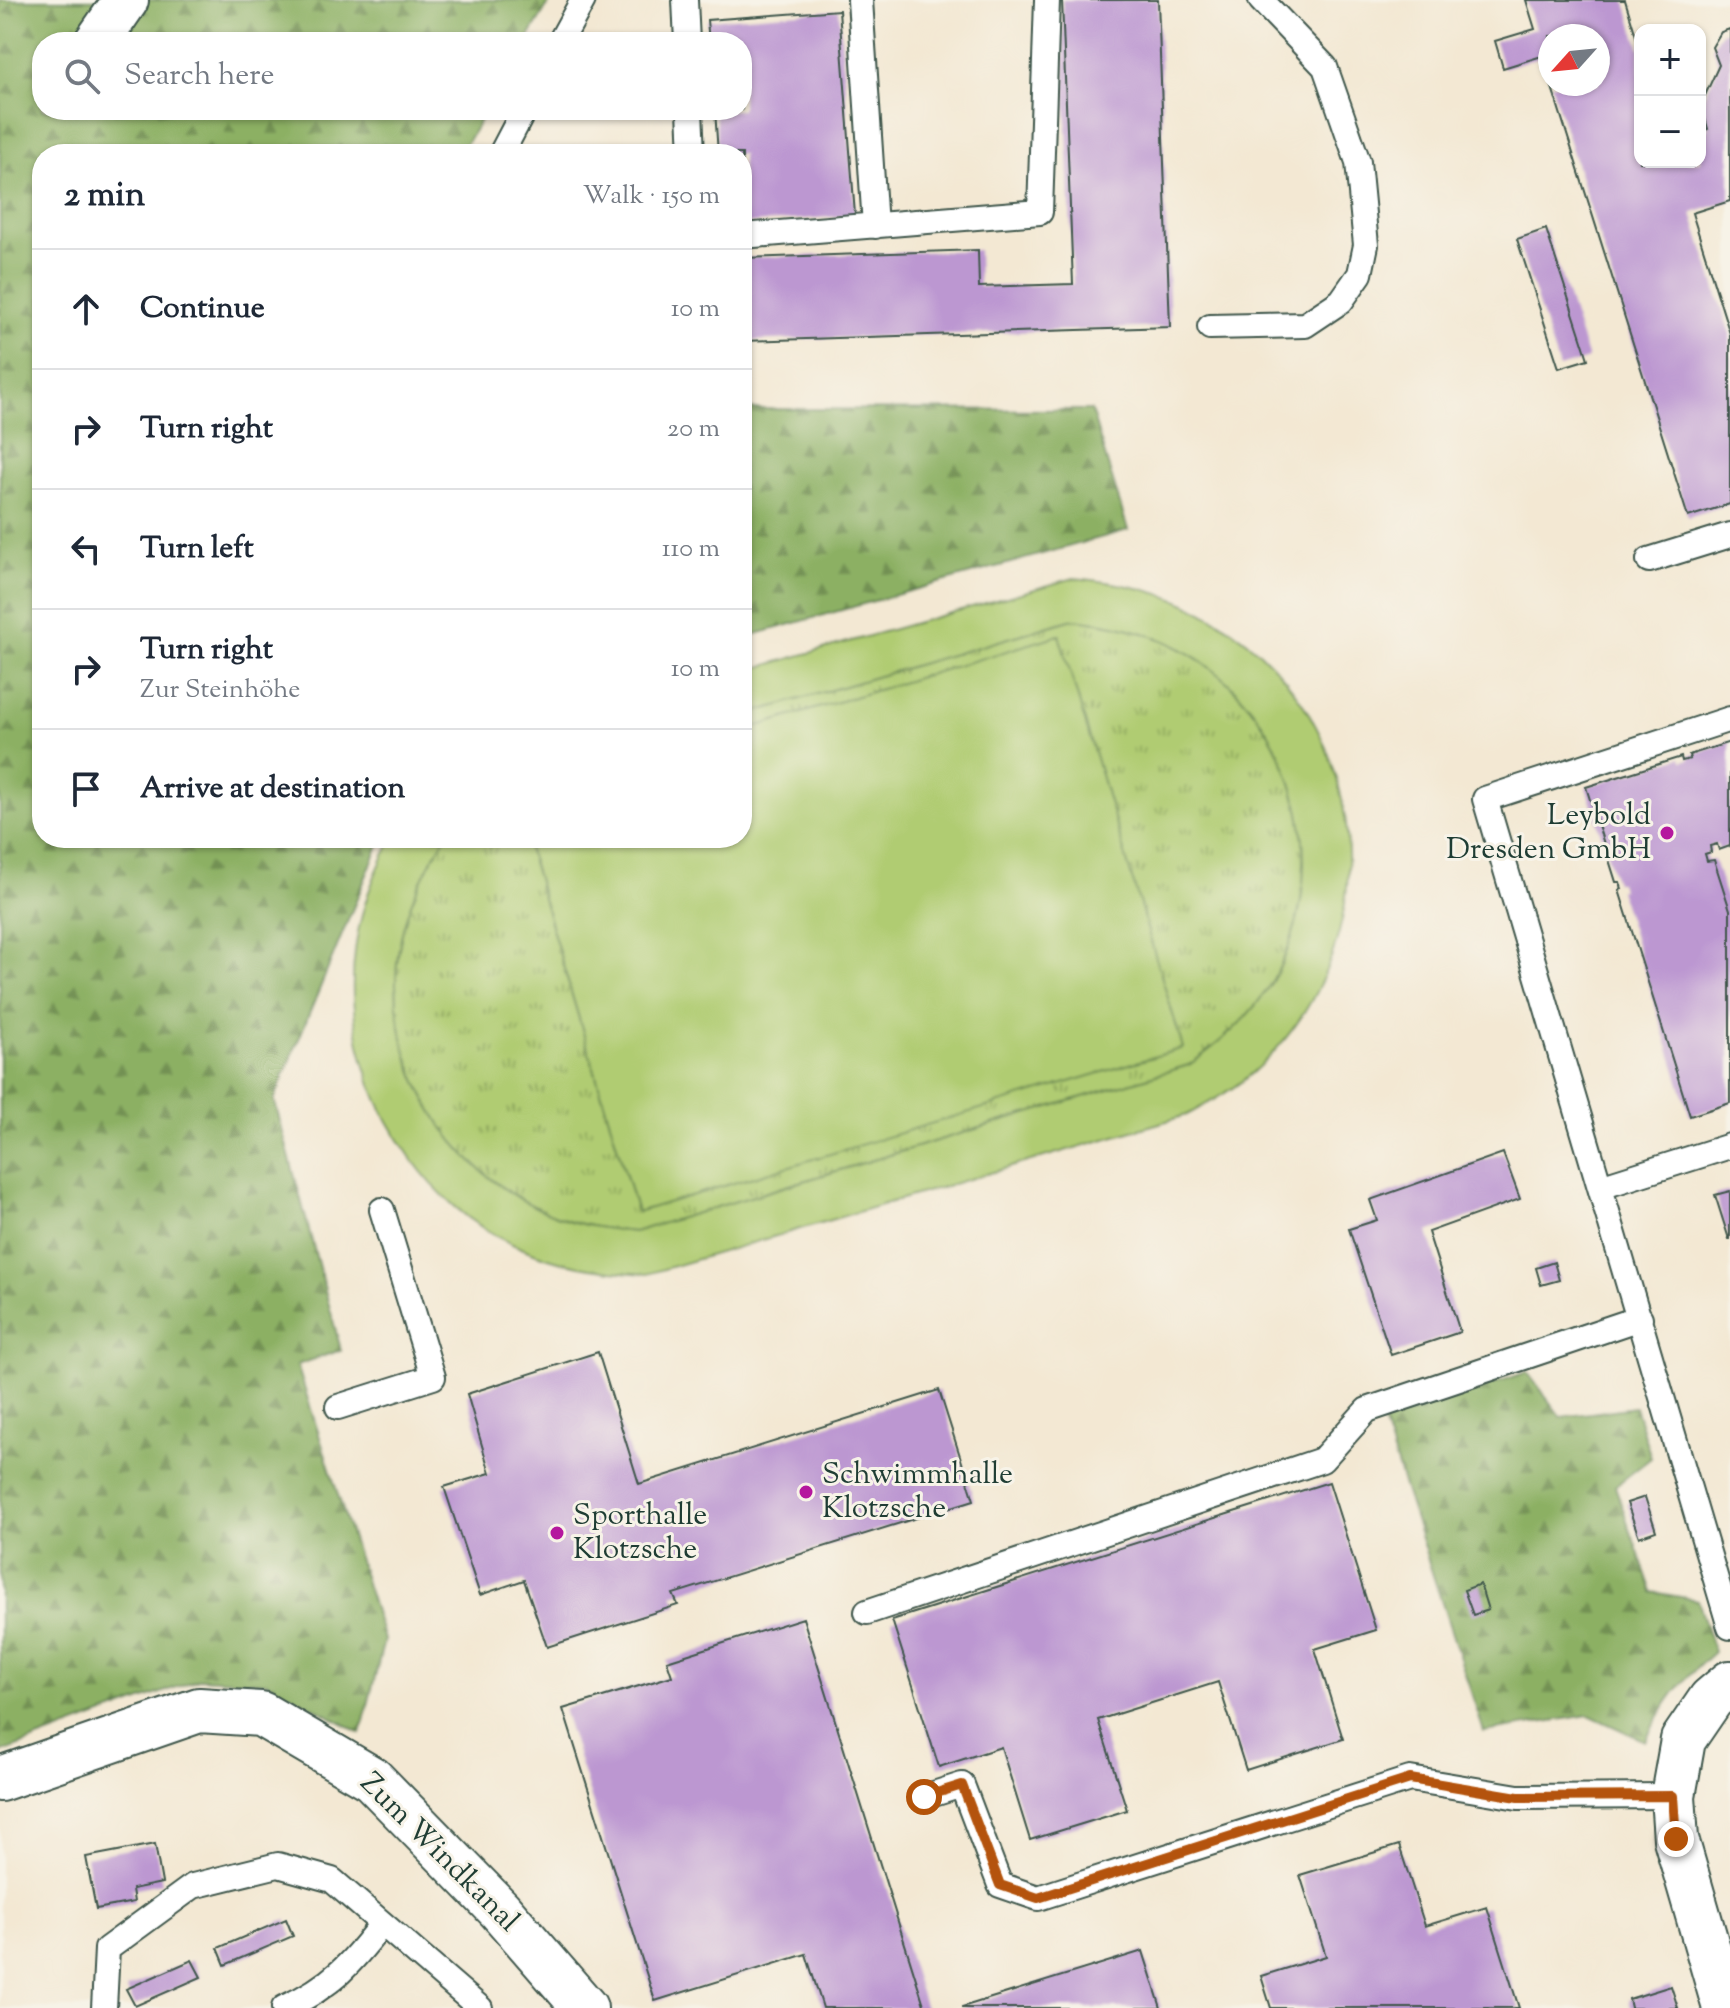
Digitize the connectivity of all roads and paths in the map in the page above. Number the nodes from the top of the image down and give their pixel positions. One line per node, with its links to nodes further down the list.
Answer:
1 (126, 0): 7 (street)
2 (583, 0): 8 (lane)
3 (685, 0): 9 (lane)
4 (860, 0): 14 (lane)
5 (1047, 0): 14 (lane)
6 (1261, 0): 16 (lane)
7 (104, 32)
8 (565, 32)
9 (687, 32)
10 (519, 120): 12 (lane)
11 (690, 120): 13 (lane)
12 (506, 144)
13 (692, 144)
14 (875, 226): 15 (lane)
15 (752, 235)
16 (1210, 327)
17 (1730, 535): 18 (lane)
18 (1649, 560)
19 (1730, 719): 21 (lane)
20 (1730, 1146): 21 (lane)
21 (1600, 1187): 23 (lane)
22 (382, 1210): 24 (lane)
23 (1640, 1318): 25 (lane); 26 (lane)
24 (338, 1407)
25 (867, 1612)
26 (1730, 1627)
27 (1730, 1683): 29 (street)
28 (0, 1779): 35 (street, Zum Windkanal)
29 (1673, 1796): 30 (lane); 36 (street)
30 (924, 1797)
31 (382, 1924): 32 (lane); 33 (lane); 34 (lane)
32 (104, 2008)
33 (284, 2008)
34 (480, 2008)
35 (585, 2008)
36 (1725, 2008)

